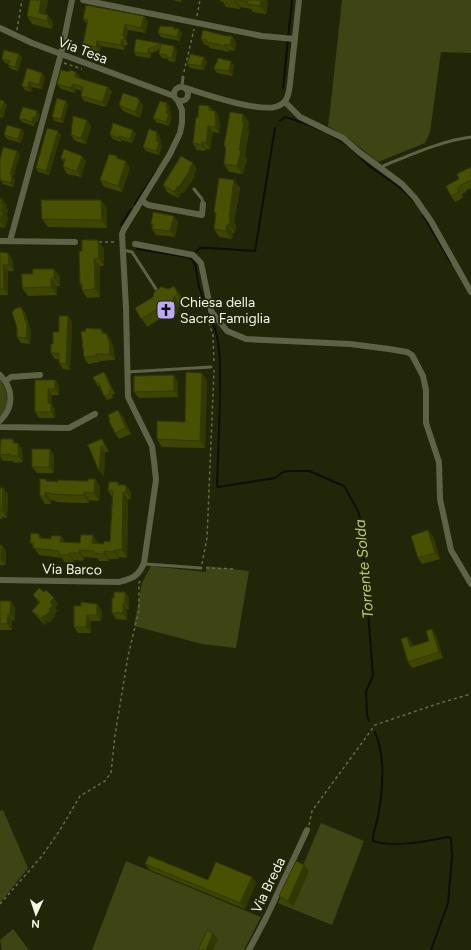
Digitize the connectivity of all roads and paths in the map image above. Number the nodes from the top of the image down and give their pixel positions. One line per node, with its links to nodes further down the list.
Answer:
1 (22, 0): 8 (path)
2 (72, 0): 10 (street)
3 (83, 0): 6 (street)
4 (200, 0): 6 (path)
5 (299, 0): 9 (street)
6 (195, 22): 9 (street); 11 (path)
7 (0, 28): 8 (street, Via Tesa)
8 (16, 35): 10 (street, Via Tesa)
9 (294, 39): 18 (street)
10 (61, 54): 14 (street, Via Tesa); 26 (street)
11 (183, 77): 12 (lane)
12 (184, 87): 13 (street); 15 (street); 17 (street)
13 (176, 89): 14 (street, Via Tesa); 16 (street)
14 (159, 90): 16 (street, Via Tesa)
15 (199, 93): 17 (street); 18 (street)
16 (176, 98): 17 (street); 19 (street)
17 (188, 98): 19 (street)
18 (284, 102): 21 (street)
19 (182, 110): 23 (street)
20 (471, 137): 21 (lane)
21 (380, 168): 32 (street)
22 (194, 189): 24 (lane)
23 (142, 201): 24 (street); 29 (street)
24 (203, 204)
25 (0, 241): 26 (street)
26 (10, 241): 27 (street)
27 (75, 242)
28 (98, 242): 29 (path)
29 (122, 242): 31 (street)
30 (135, 244): 34 (street)
31 (123, 250): 33 (lane); 36 (street)
32 (470, 288)
33 (158, 292)
34 (211, 311): 35 (path); 48 (street)
35 (213, 367): 36 (lane); 44 (path)
36 (127, 372): 43 (street)
37 (0, 375): 39 (street)
38 (40, 376): 39 (street)
39 (6, 381): 41 (street)
40 (95, 414): 42 (street)
41 (0, 421)
42 (0, 427)
43 (144, 564): 44 (lane); 46 (street)
44 (201, 568): 45 (path)
45 (236, 569)
46 (142, 575): 47 (street, Via Barco); 51 (path)
47 (0, 580)
48 (471, 584)
49 (471, 694): 50 (path)
50 (308, 830): 52 (street, Via Breda)
51 (0, 904)
52 (249, 950)

